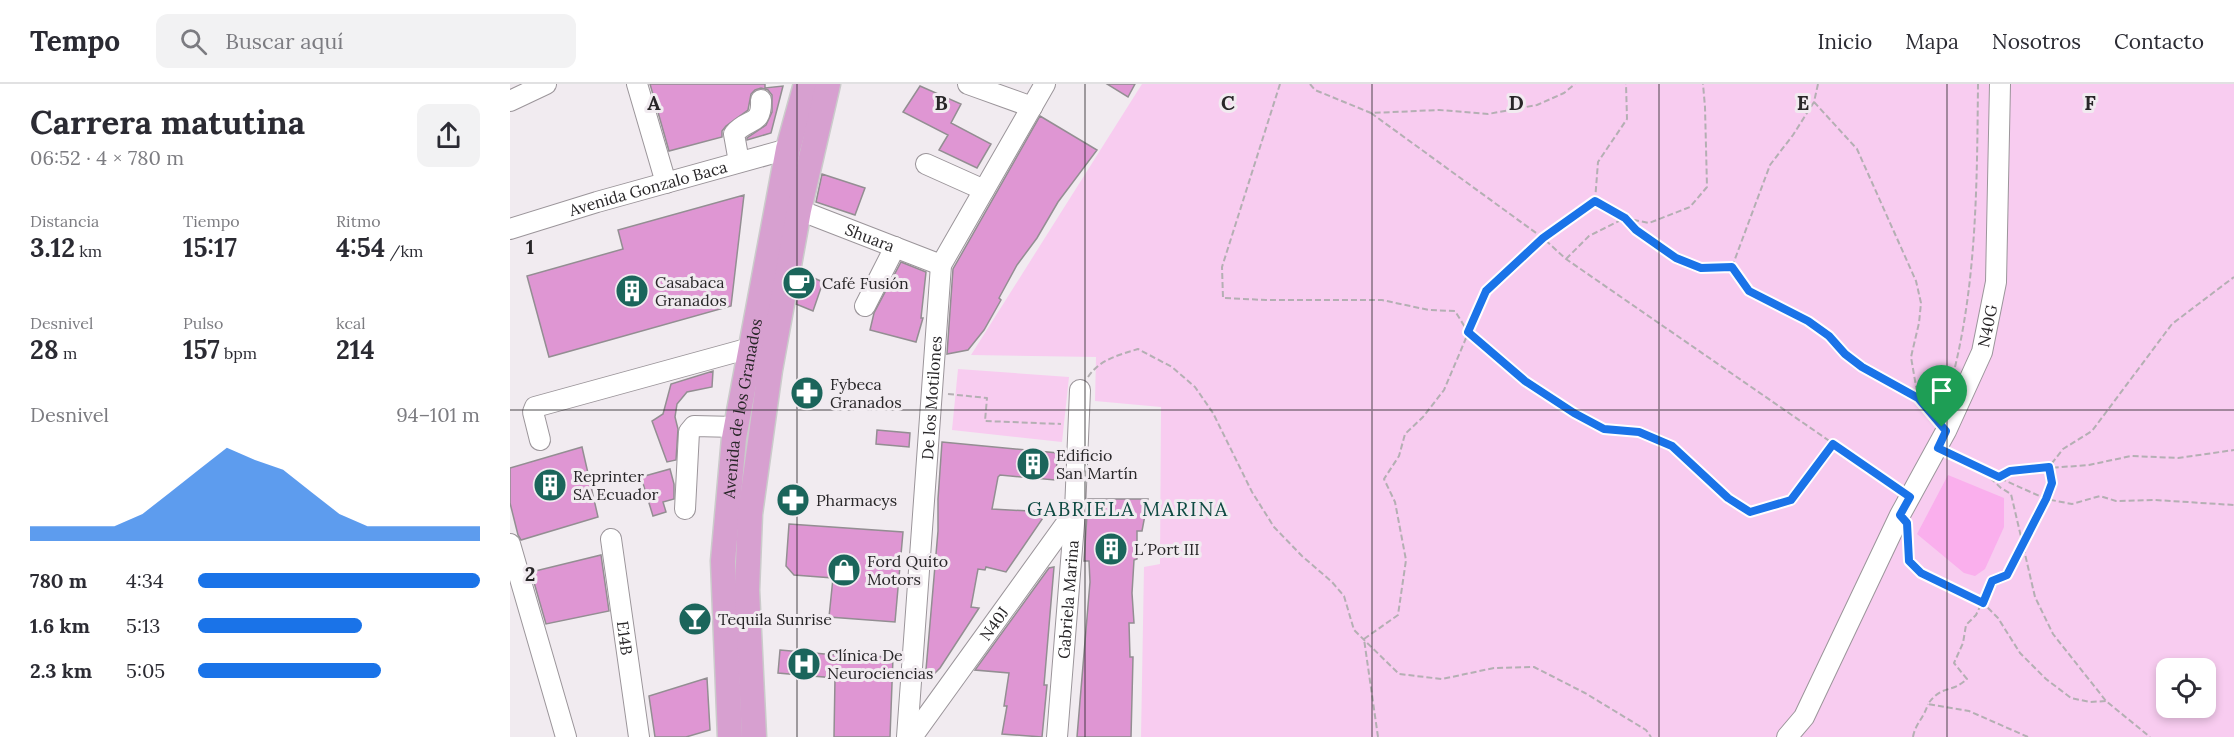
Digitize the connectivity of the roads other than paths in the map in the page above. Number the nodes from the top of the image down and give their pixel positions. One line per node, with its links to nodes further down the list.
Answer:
1 (546, 84): 9 (street)
2 (637, 84): 14 (street)
3 (806, 84): 11 (main road, Avenida de los Granados)
4 (828, 84): 16 (main road, Avenida de los Granados)
5 (968, 84): 10 (street)
6 (1045, 84): 10 (street, De los Motilones)
7 (2000, 84): 36 (street, N40G)
8 (761, 100): 12 (street)
9 (510, 101)
10 (1032, 106): 15 (street, De los Motilones)
11 (788, 149): 12 (street, Avenida Gonzalo Baca); 21 (main road, Avenida de los Granados)
12 (739, 162): 14 (street, Avenida Gonzalo Baca)
13 (926, 164): 15 (street)
14 (666, 183): 17 (street, Avenida Gonzalo Baca)
15 (984, 190): 19 (street, De los Motilones)
16 (799, 210): 18 (street, Shuara); 32 (main road, Avenida de los Granados)
17 (510, 229)
18 (895, 247): 19 (street, Shuara); 20 (street)
19 (941, 265): 33 (street, De los Motilones)
20 (865, 306)
21 (750, 348): 23 (main road, Avenida de los Granados); 24 (street)
22 (1080, 390): 26 (street, Gabriela Marina)
23 (736, 427): 25 (street); 31 (main road, Avenida de los Granados)
24 (540, 440)
25 (685, 509)
26 (1075, 511): 34 (street, N40J); 35 (street, Gabriela Marina)
27 (611, 539): 30 (street, E14B)
28 (510, 544): 29 (street)
29 (566, 737)
30 (639, 737)
31 (730, 737)
32 (754, 737)
33 (907, 737)
34 (912, 737)
35 (1057, 737)
36 (1787, 737)

